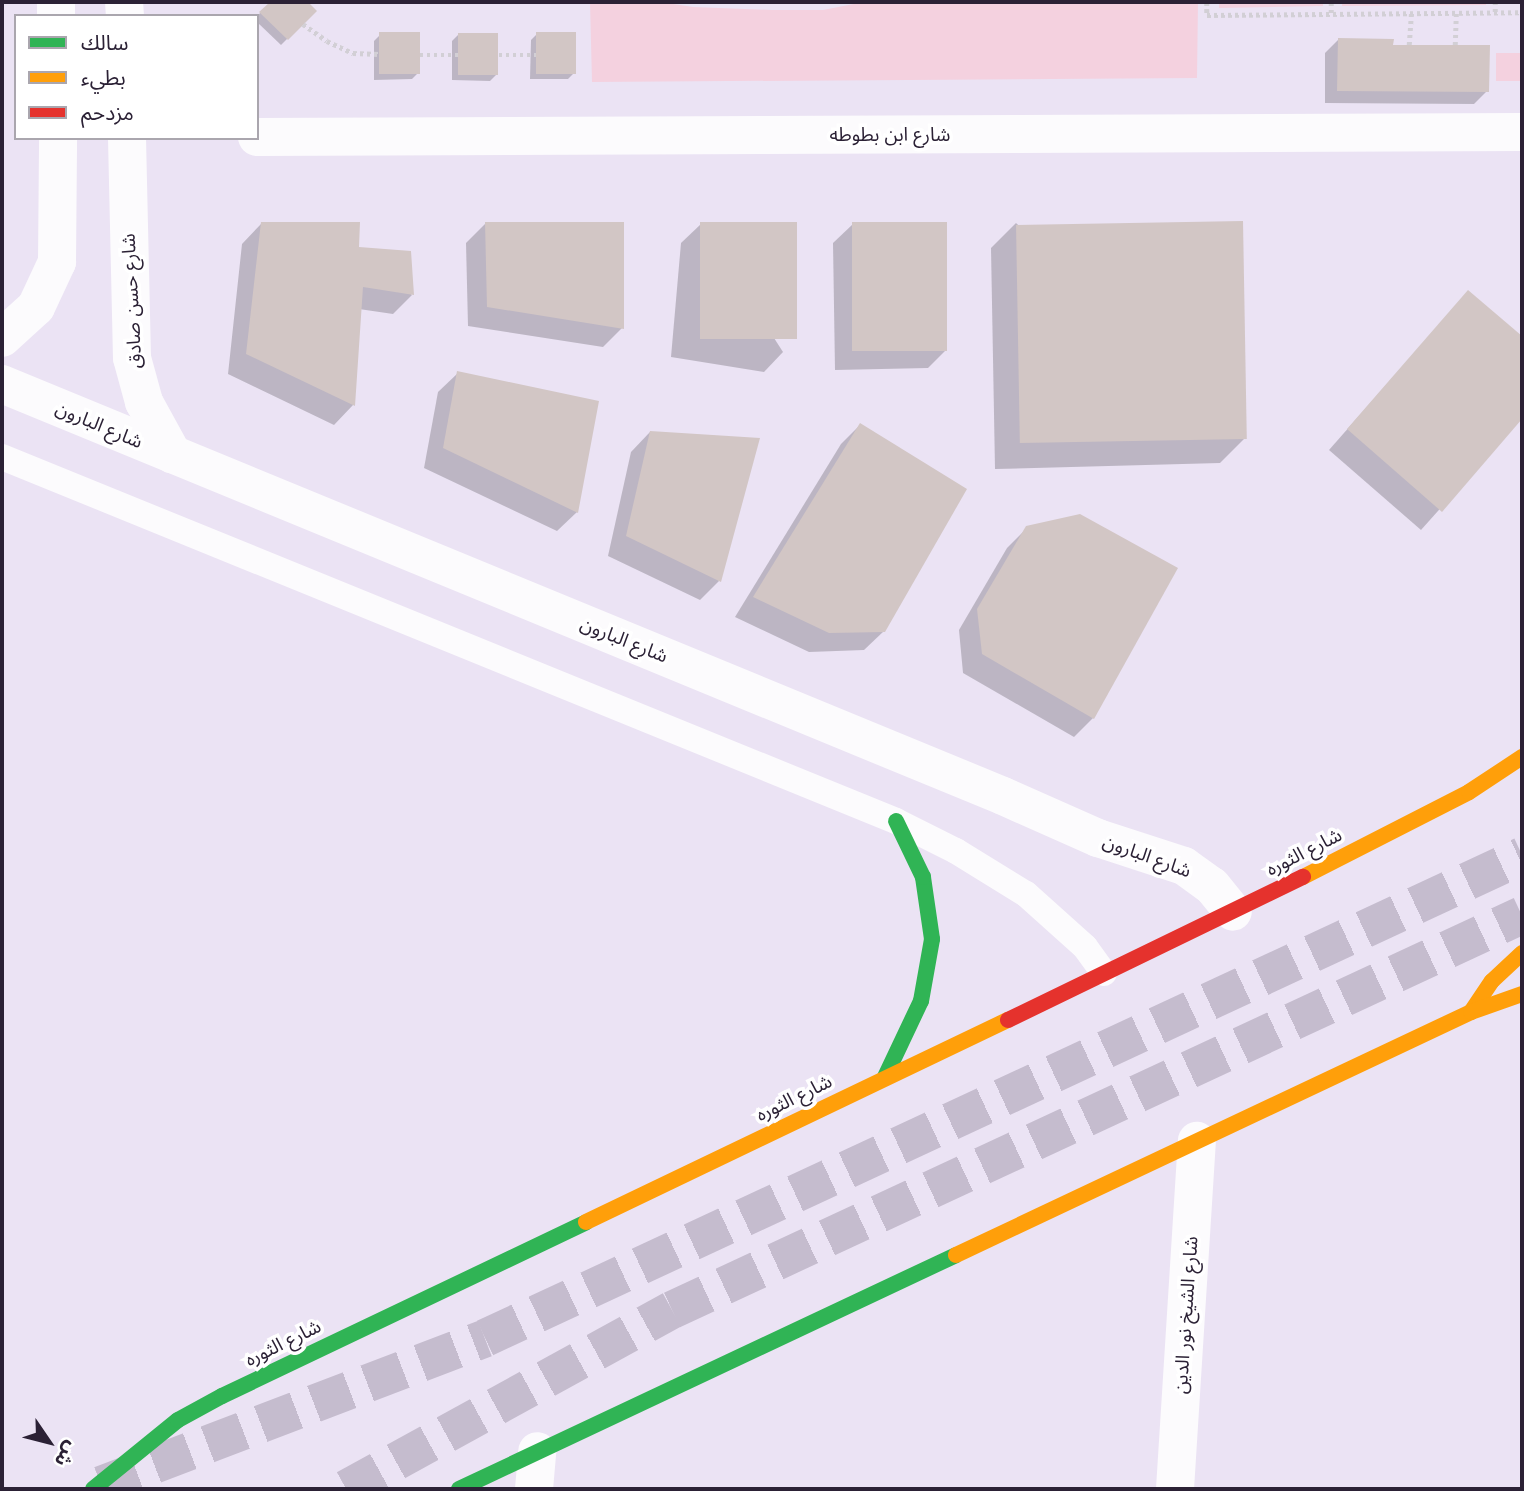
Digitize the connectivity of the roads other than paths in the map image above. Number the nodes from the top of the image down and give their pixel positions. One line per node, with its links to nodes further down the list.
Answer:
1 (1522, 132): 2 (street, شارع ابن بطوطه)
2 (259, 137)
3 (58, 140): 5 (street)
4 (127, 140): 7 (street, شارع حسن صادق)
5 (2, 338)
6 (2, 384): 7 (street, شارع البارون)
7 (173, 455): 13 (street, شارع البارون)
8 (2, 457): 12 (lane)
9 (1522, 757): 11 (highway, شارع الثوره)
10 (1510, 786): 11 (highway)
11 (1469, 792): 13 (highway, شارع الثوره)
12 (896, 821): 15 (lane); 18 (highway)
13 (1233, 912): 15 (highway, شارع الثوره)
14 (1522, 953): 17 (highway)
15 (1104, 973): 18 (highway, شارع الثوره)
16 (1522, 993): 17 (highway)
17 (1471, 1012): 19 (highway)
18 (885, 1077): 21 (highway, شارع الثوره)
19 (1198, 1141): 20 (highway); 24 (street, شارع الشيخ نور الدين)
20 (537, 1451): 22 (highway); 23 (street)
21 (93, 1489)
22 (459, 1489)
23 (534, 1489)
24 (1175, 1489)

